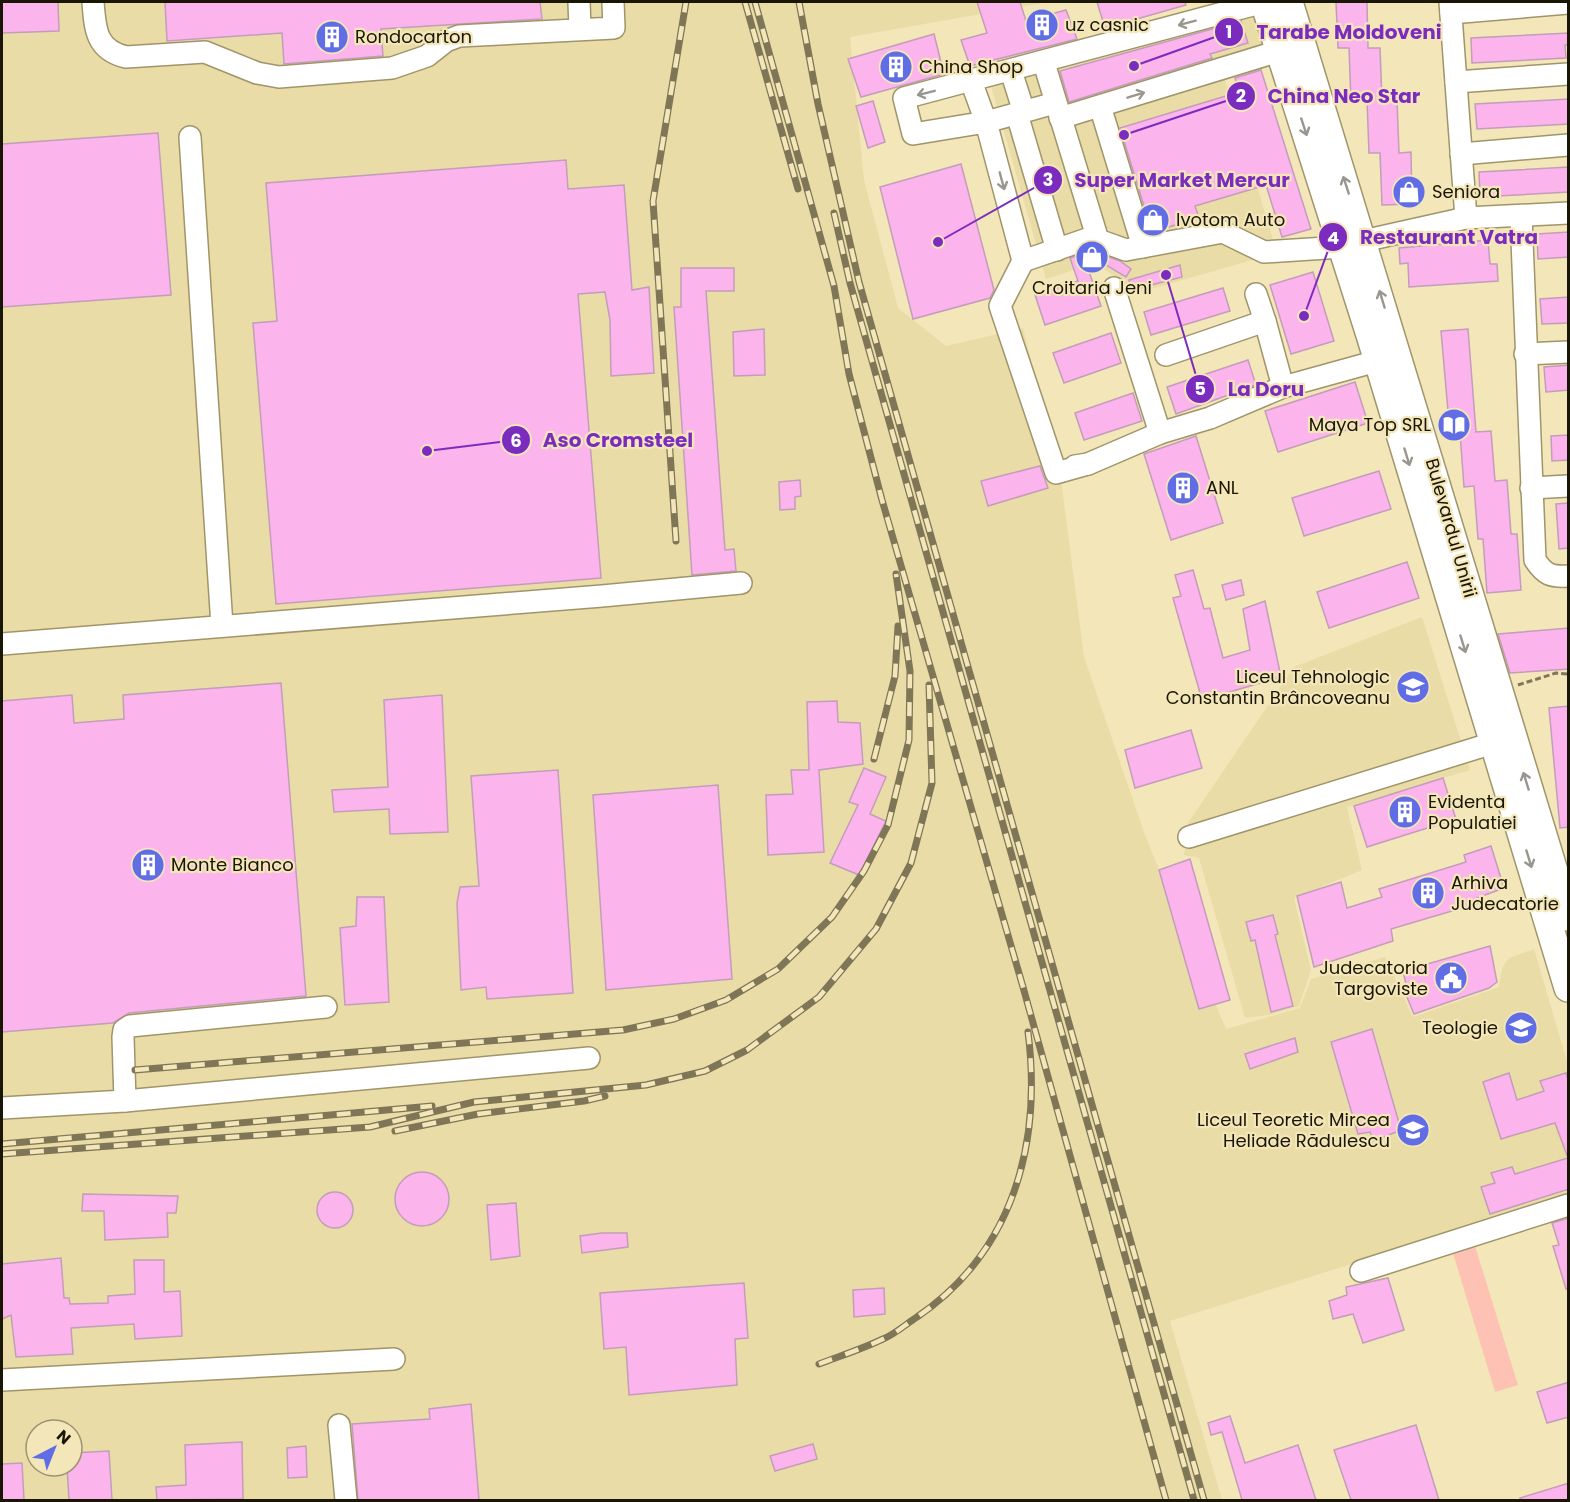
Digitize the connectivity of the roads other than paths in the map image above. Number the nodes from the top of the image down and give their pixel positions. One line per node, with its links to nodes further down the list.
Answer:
1 (93, 2): 8 (street)
2 (579, 2): 8 (street)
3 (613, 2): 8 (street)
4 (1264, 2): 9 (main road, Bulevardul Unirii); 10 (street, one-way to 10)
5 (1289, 2): 26 (main road, Bulevardul Unirii, one-way to 5)
6 (1569, 3): 7 (street)
7 (1451, 7): 14 (street)
8 (580, 29)
9 (1279, 51): 15 (street, one-way to 9); 26 (main road, Bulevardul Unirii, one-way to 26)
10 (1044, 63): 11 (street); 16 (street)
11 (1011, 71): 13 (street); 17 (street)
12 (1569, 74): 14 (street)
13 (971, 81): 18 (street); 18 (street, one-way to 18)
14 (1456, 82): 21 (street)
15 (1101, 106): 16 (street); 27 (street)
16 (1058, 111): 17 (street); 25 (street)
17 (1021, 113): 18 (street); 28 (street)
18 (986, 122): 29 (street, one-way to 29)
19 (190, 137): 43 (street)
20 (1569, 145): 21 (street)
21 (1461, 154): 24 (street)
22 (1569, 213): 23 (street)
23 (1521, 216): 24 (street); 34 (street)
24 (1466, 218): 26 (street)
25 (1096, 236): 27 (street); 28 (street)
26 (1353, 244): 27 (street); 36 (main road, Bulevardul Unirii)
27 (1143, 247)
28 (1057, 249): 29 (street)
29 (1023, 261): 38 (street)
30 (1114, 288): 38 (street)
31 (1256, 294): 32 (street)
32 (1265, 321): 35 (street); 37 (street)
33 (1569, 352): 34 (street)
34 (1525, 354): 40 (street)
35 (1167, 355)
36 (1388, 358): 37 (street); 45 (main road, Bulevardul Unirii, one-way to 45); 47 (main road, Bulevardul Unirii, one-way to 36)
37 (1283, 387): 38 (street)
38 (1160, 433)
39 (1569, 486): 40 (street)
40 (1531, 488): 41 (street)
41 (1569, 576)
42 (741, 583): 43 (street)
43 (222, 626): 44 (street)
44 (2, 644)
45 (1493, 743): 46 (street); 48 (main road, Bulevardul Unirii, one-way to 48)
46 (1189, 837)
47 (1569, 917)
48 (1569, 988)
49 (326, 1007): 51 (street)
50 (588, 1058): 51 (street)
51 (125, 1101): 52 (street)
52 (2, 1108)
53 (1569, 1205): 54 (street)
54 (1361, 1271)
55 (394, 1359): 56 (street)
56 (2, 1380)
57 (339, 1425): 58 (street)
58 (345, 1500)

